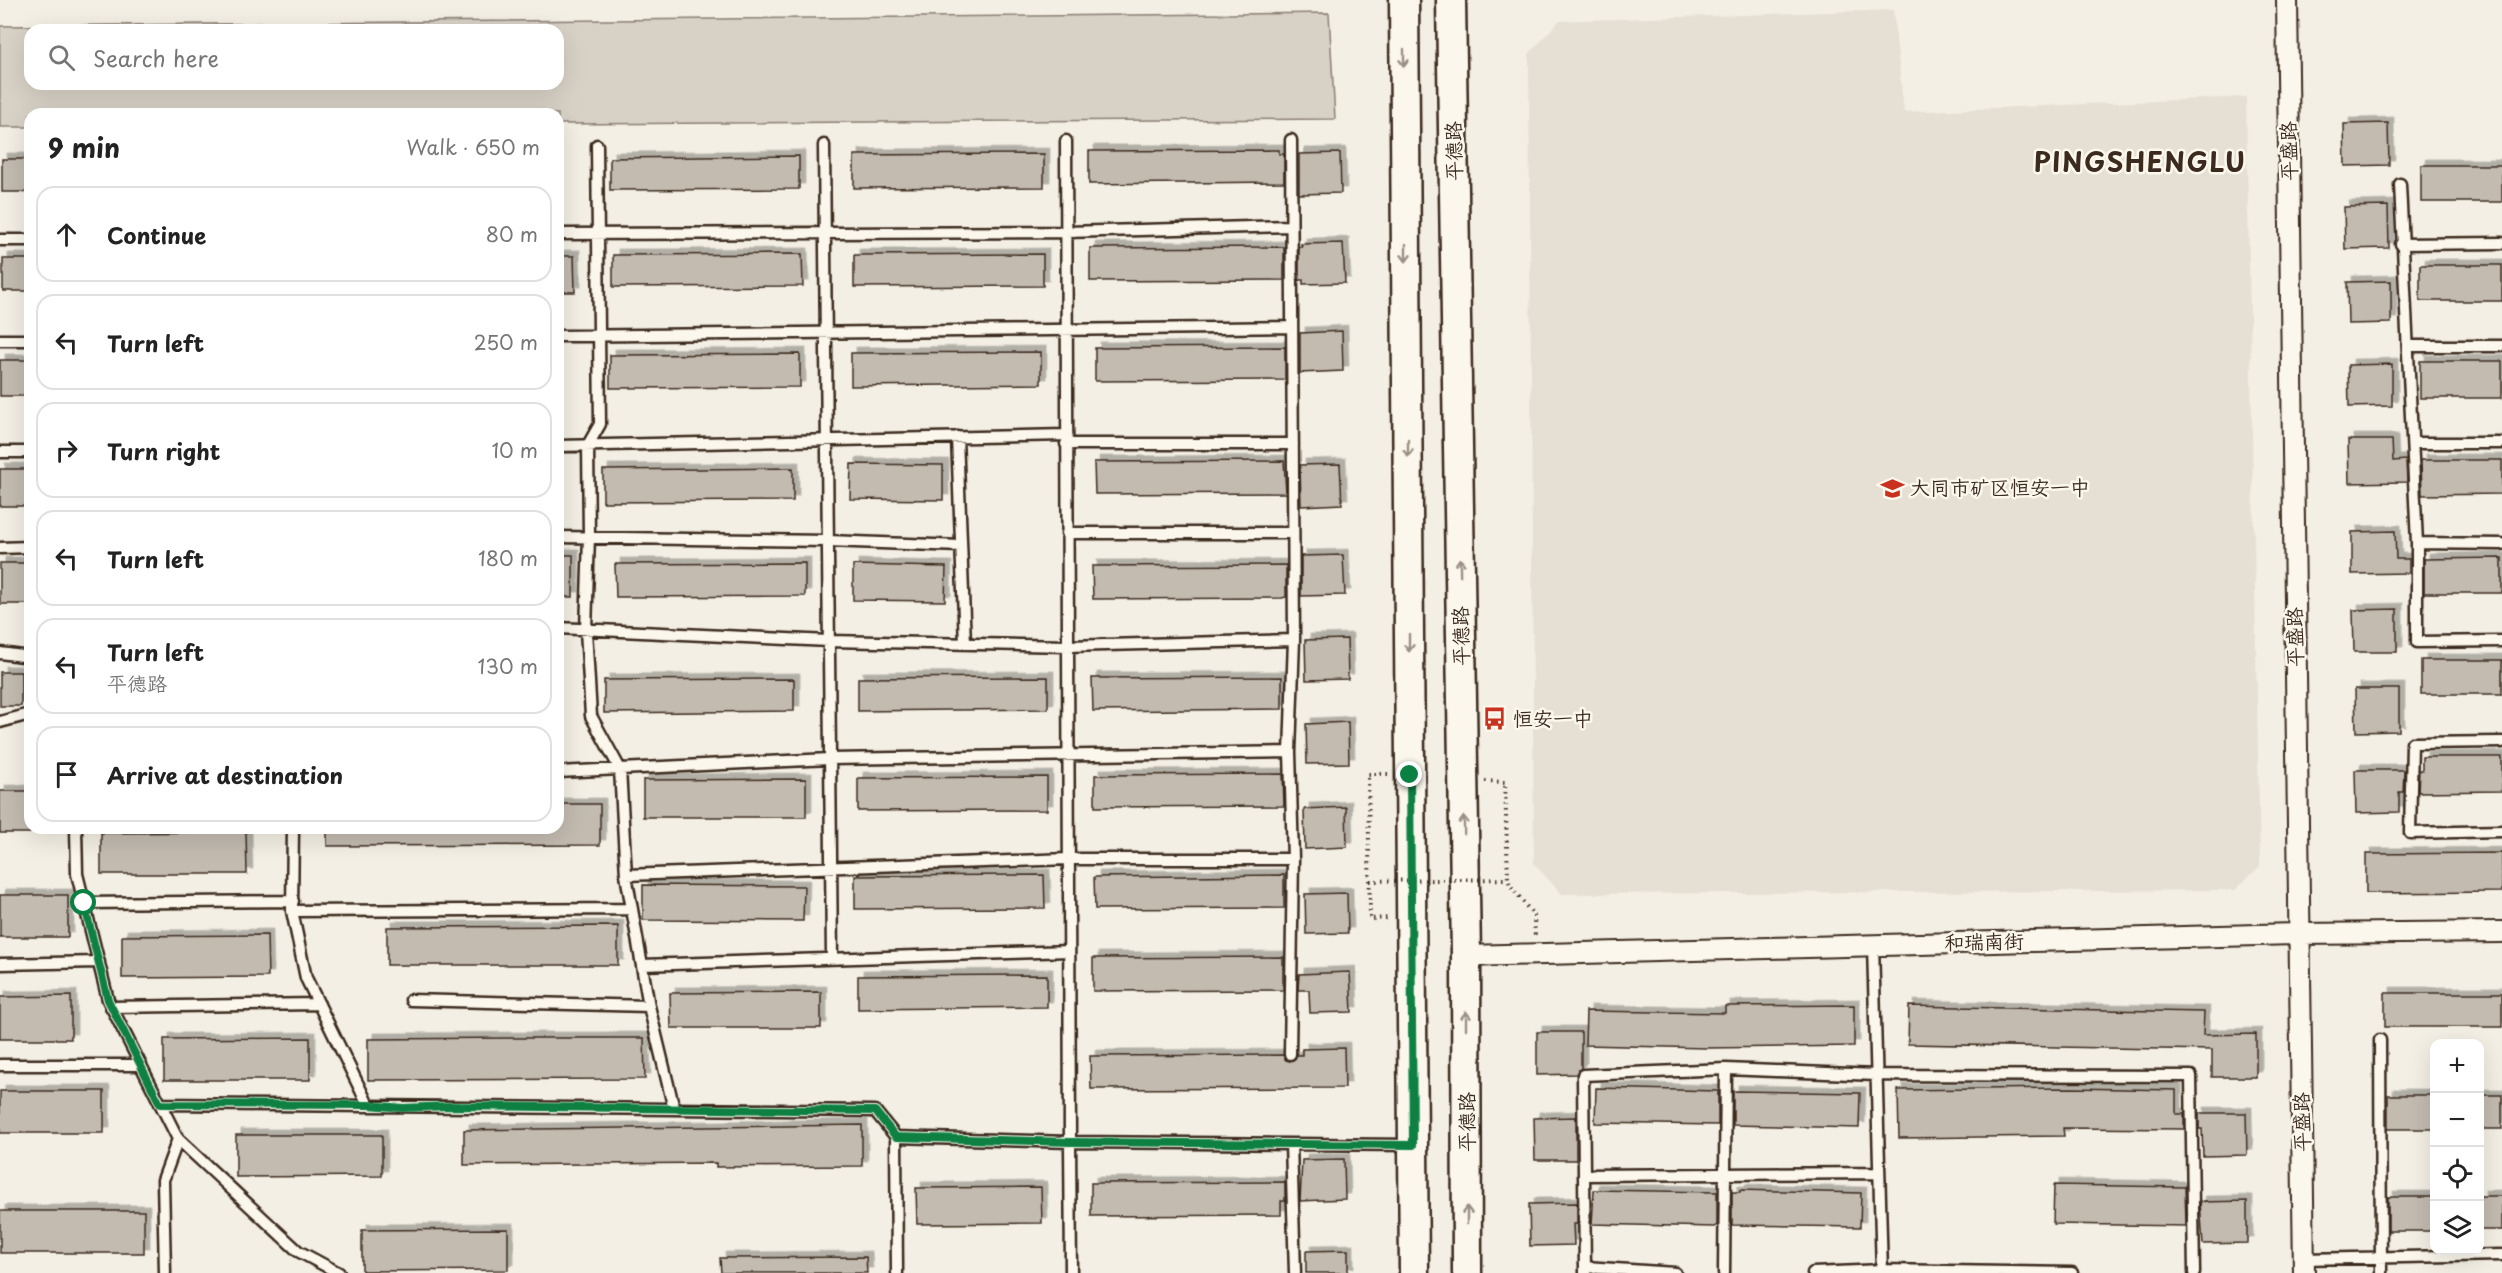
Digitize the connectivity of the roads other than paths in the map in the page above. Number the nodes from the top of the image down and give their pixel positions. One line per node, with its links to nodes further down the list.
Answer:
1 (1404, 0): 100 (main road, one-way to 100)
2 (1451, 0): 78 (main road, 平德路, one-way to 2)
3 (2287, 0): 75 (street, 平盛路)
4 (1291, 140): 9 (lane)
5 (1066, 141): 10 (lane)
6 (597, 145): 13 (lane)
7 (824, 145): 11 (lane)
8 (2400, 184): 17 (lane)
9 (1292, 226): 10 (lane); 18 (lane)
10 (1066, 232): 11 (lane); 19 (lane)
11 (825, 233): 13 (lane); 20 (lane)
12 (564, 234): 13 (lane)
13 (598, 234): 22 (lane)
14 (0, 240): 15 (lane)
15 (24, 240)
16 (2502, 243): 17 (lane)
17 (2402, 244): 25 (lane)
18 (1292, 327): 19 (lane); 32 (lane)
19 (1066, 331): 20 (lane); 28 (lane)
20 (826, 333): 22 (lane); 29 (lane)
21 (564, 336): 22 (lane)
22 (599, 336): 34 (lane)
23 (0, 340): 24 (lane)
24 (24, 340)
25 (2409, 346): 26 (lane); 30 (lane)
26 (2502, 346)
27 (957, 437): 28 (lane); 29 (lane); 44 (lane)
28 (1066, 439): 32 (lane); 37 (lane)
29 (827, 440): 34 (lane); 41 (lane)
30 (2413, 443): 31 (lane); 42 (lane)
31 (2502, 443)
32 (1293, 444): 38 (lane)
33 (564, 446): 34 (lane)
34 (588, 446): 39 (lane)
35 (0, 452): 36 (lane)
36 (24, 452)
37 (1067, 533): 38 (lane); 53 (lane)
38 (1293, 533): 49 (lane)
39 (589, 536): 40 (lane); 41 (lane); 48 (lane)
40 (564, 537)
41 (828, 541): 44 (lane); 50 (lane)
42 (2417, 543): 43 (lane); 51 (lane)
43 (2502, 544)
44 (961, 546): 52 (lane)
45 (0, 548): 46 (lane)
46 (24, 548)
47 (564, 628): 48 (lane)
48 (586, 630): 50 (lane); 62 (lane)
49 (1294, 640): 53 (lane); 59 (lane)
50 (829, 641): 52 (lane); 61 (lane)
51 (2502, 641)
52 (965, 644): 53 (lane)
53 (1067, 646): 60 (lane)
54 (0, 653): 55 (lane)
55 (24, 656)
56 (24, 716): 57 (lane)
57 (0, 722)
58 (2502, 742): 64 (lane)
59 (1290, 752): 60 (lane); 68 (lane)
60 (1067, 755): 61 (lane); 67 (lane)
61 (830, 759): 62 (lane); 69 (lane)
62 (620, 769): 63 (lane); 70 (lane)
63 (564, 772)
64 (2502, 831)
65 (76, 834): 71 (lane)
66 (293, 834): 72 (lane)
67 (1068, 859): 68 (lane); 69 (lane); 77 (lane)
68 (1293, 859): 88 (lane)
69 (831, 867): 70 (lane); 79 (lane)
70 (626, 875): 73 (lane)
71 (84, 903): 72 (lane); 80 (lane)
72 (293, 906): 73 (lane); 84 (lane)
73 (632, 909): 82 (lane)
74 (2502, 932): 75 (street, 和瑞南街)
75 (2299, 934): 76 (street, 和瑞南街); 106 (street, 平盛路)
76 (1872, 945): 78 (street, 和瑞南街); 92 (lane)
77 (1069, 951): 79 (lane); 98 (lane)
78 (1466, 956): 115 (main road, 平德路, one-way to 78)
79 (832, 958): 82 (lane)
80 (99, 962): 81 (lane); 86 (lane)
81 (0, 964)
82 (642, 965): 85 (lane)
83 (411, 1000): 85 (lane)
84 (319, 1004): 86 (lane); 94 (lane)
85 (649, 1006): 95 (lane)
86 (111, 1007): 90 (lane)
87 (2380, 1040): 105 (lane)
88 (1290, 1054)
89 (0, 1065): 90 (lane)
90 (141, 1065): 93 (lane)
91 (1726, 1070): 92 (lane); 102 (lane); 103 (lane)
92 (1876, 1075): 101 (lane); 120 (lane)
93 (160, 1104): 94 (lane); 97 (lane)
94 (369, 1105): 95 (lane)
95 (674, 1109): 96 (lane)
96 (896, 1137): 98 (lane); 111 (lane)
97 (178, 1139): 109 (lane); 110 (lane)
98 (1070, 1142): 99 (lane); 112 (lane)
99 (1291, 1144): 100 (lane); 113 (lane)
100 (1413, 1145): 114 (main road)
101 (1879, 1173): 103 (lane); 108 (lane)
102 (1584, 1175): 103 (lane); 107 (lane)
103 (1725, 1175): 117 (lane)
104 (2502, 1255): 105 (lane)
105 (2381, 1258): 106 (lane); 121 (lane)
106 (2303, 1266)
107 (1585, 1270): 116 (lane)
108 (1882, 1272): 118 (lane); 119 (lane)
109 (165, 1273)
110 (339, 1273)
111 (897, 1273)
112 (1071, 1273)
113 (1295, 1273)
114 (1414, 1273)
115 (1467, 1273)
116 (1675, 1273)
117 (1724, 1273)
118 (1812, 1273)
119 (2072, 1273)
120 (2194, 1273)
121 (2381, 1273)

